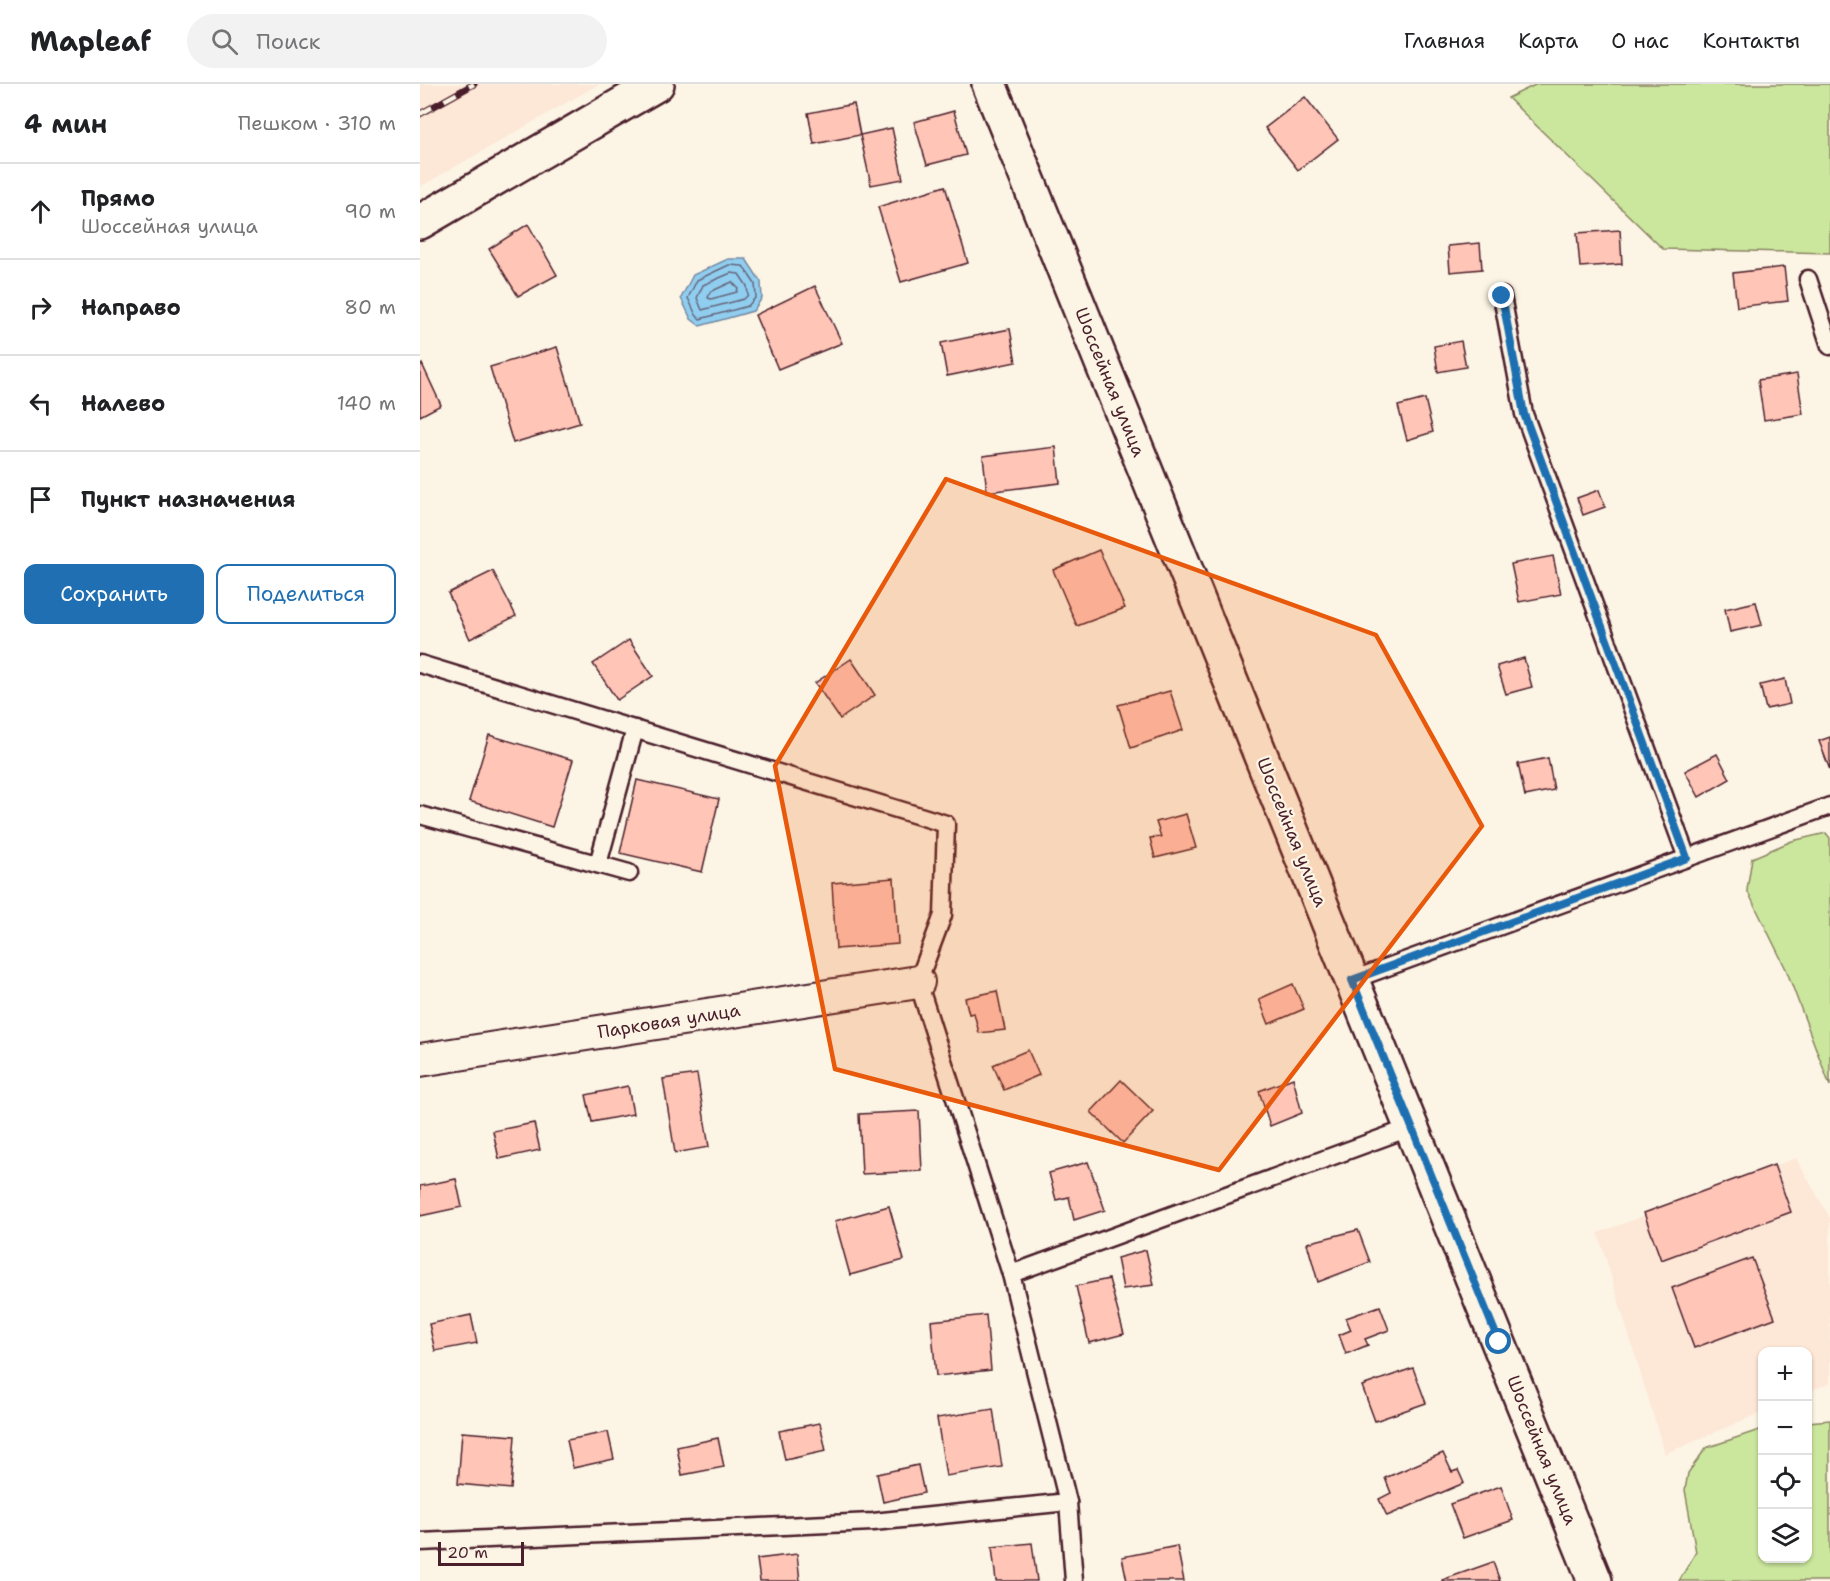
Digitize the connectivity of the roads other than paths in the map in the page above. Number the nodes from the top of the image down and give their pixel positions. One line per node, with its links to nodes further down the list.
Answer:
1 (657, 84): 3 (street)
2 (989, 84): 14 (street, Шоссейная улица)
3 (420, 222)
4 (1808, 279): 6 (lane)
5 (1502, 296): 11 (lane)
6 (1830, 346)
7 (420, 664): 8 (lane)
8 (635, 729): 12 (lane); 15 (lane)
9 (1830, 806): 11 (lane)
10 (420, 815): 12 (lane)
11 (1687, 858): 14 (lane)
12 (598, 864): 13 (lane)
13 (629, 873)
14 (1352, 980): 17 (street, Шоссейная улица)
15 (918, 982): 16 (street, Парковая улица); 18 (lane)
16 (420, 1060)
17 (1412, 1127): 18 (lane); 22 (street, Шоссейная улица)
18 (1011, 1274): 19 (lane)
19 (1068, 1502): 20 (lane); 21 (lane)
20 (420, 1542)
21 (1074, 1581)
22 (1594, 1581)

